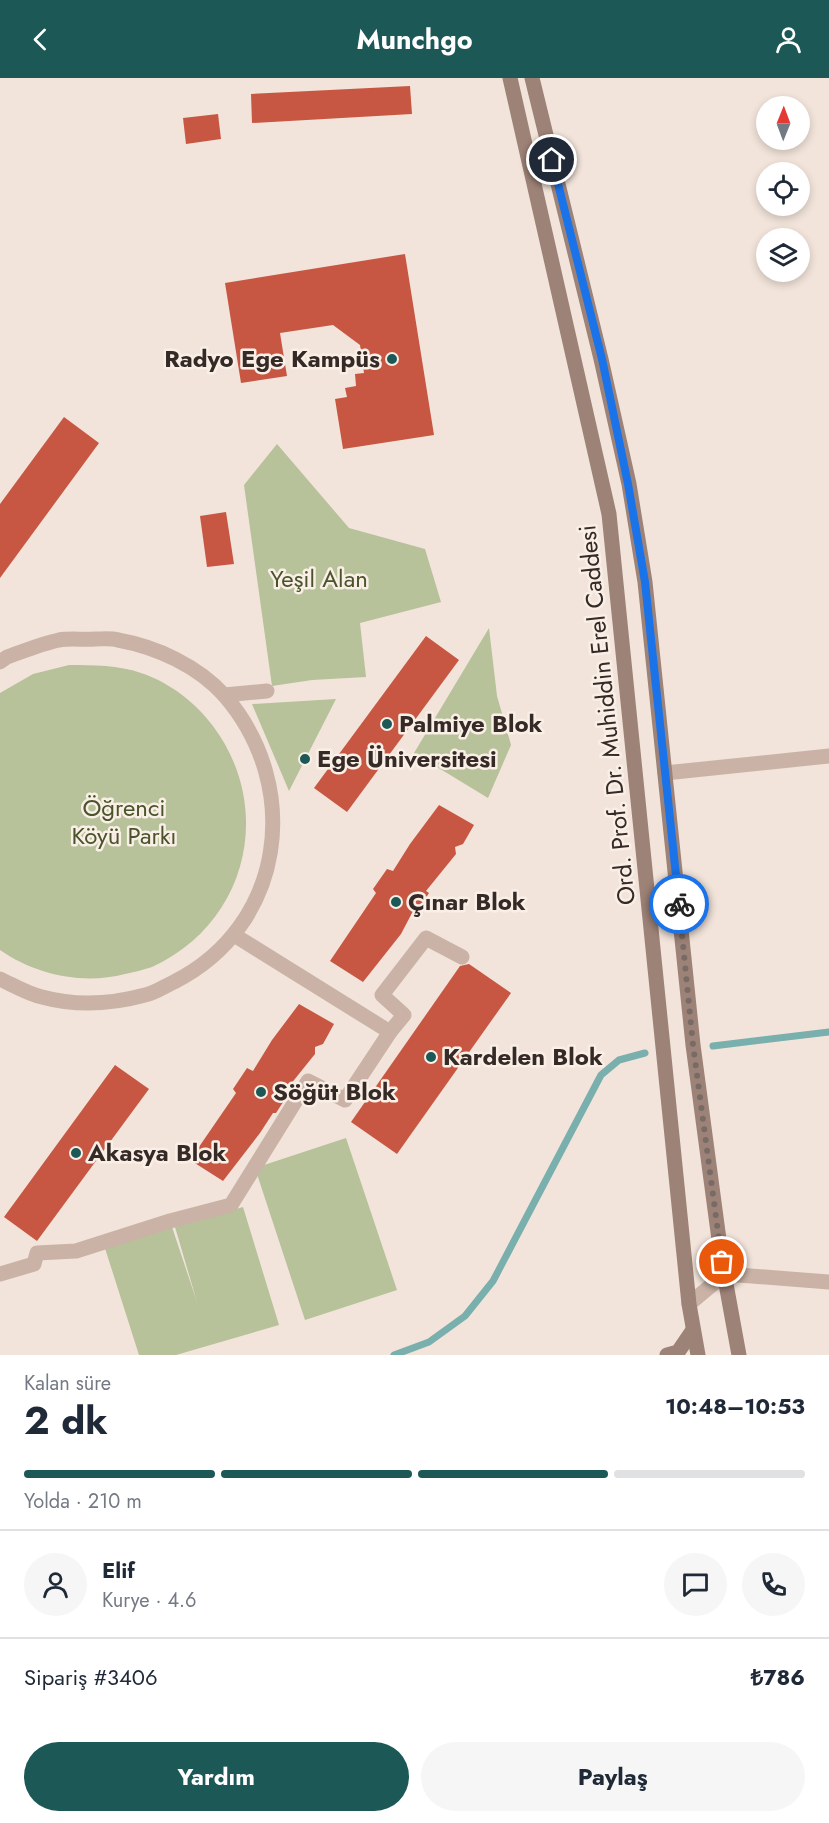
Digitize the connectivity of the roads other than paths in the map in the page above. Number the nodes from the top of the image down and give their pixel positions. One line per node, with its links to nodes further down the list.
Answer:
1 (510, 78): 15 (main road, Ord. Prof. Dr. Muhiddin Erel Caddesi)
2 (532, 78): 7 (main road, Ord. Prof. Dr. Muhiddin Erel Caddesi)
3 (0, 662): 5 (street)
4 (267, 691): 5 (street)
5 (224, 695): 8 (street)
6 (829, 756): 7 (street)
7 (665, 773): 13 (main road, Ord. Prof. Dr. Muhiddin Erel Caddesi)
8 (234, 934): 10 (street); 11 (street)
9 (462, 957): 11 (street)
10 (0, 979)
11 (390, 1032): 12 (street)
12 (0, 1274)
13 (725, 1274): 14 (street); 15 (street); 19 (main road, Ord. Prof. Dr. Muhiddin Erel Caddesi)
14 (829, 1282)
15 (689, 1304): 16 (main road, Ord. Prof. Dr. Muhiddin Erel Caddesi)
16 (693, 1330): 17 (main road); 18 (main road, Ord. Prof. Dr. Muhiddin Erel Caddesi)
17 (674, 1354)
18 (698, 1355)
19 (739, 1355)

